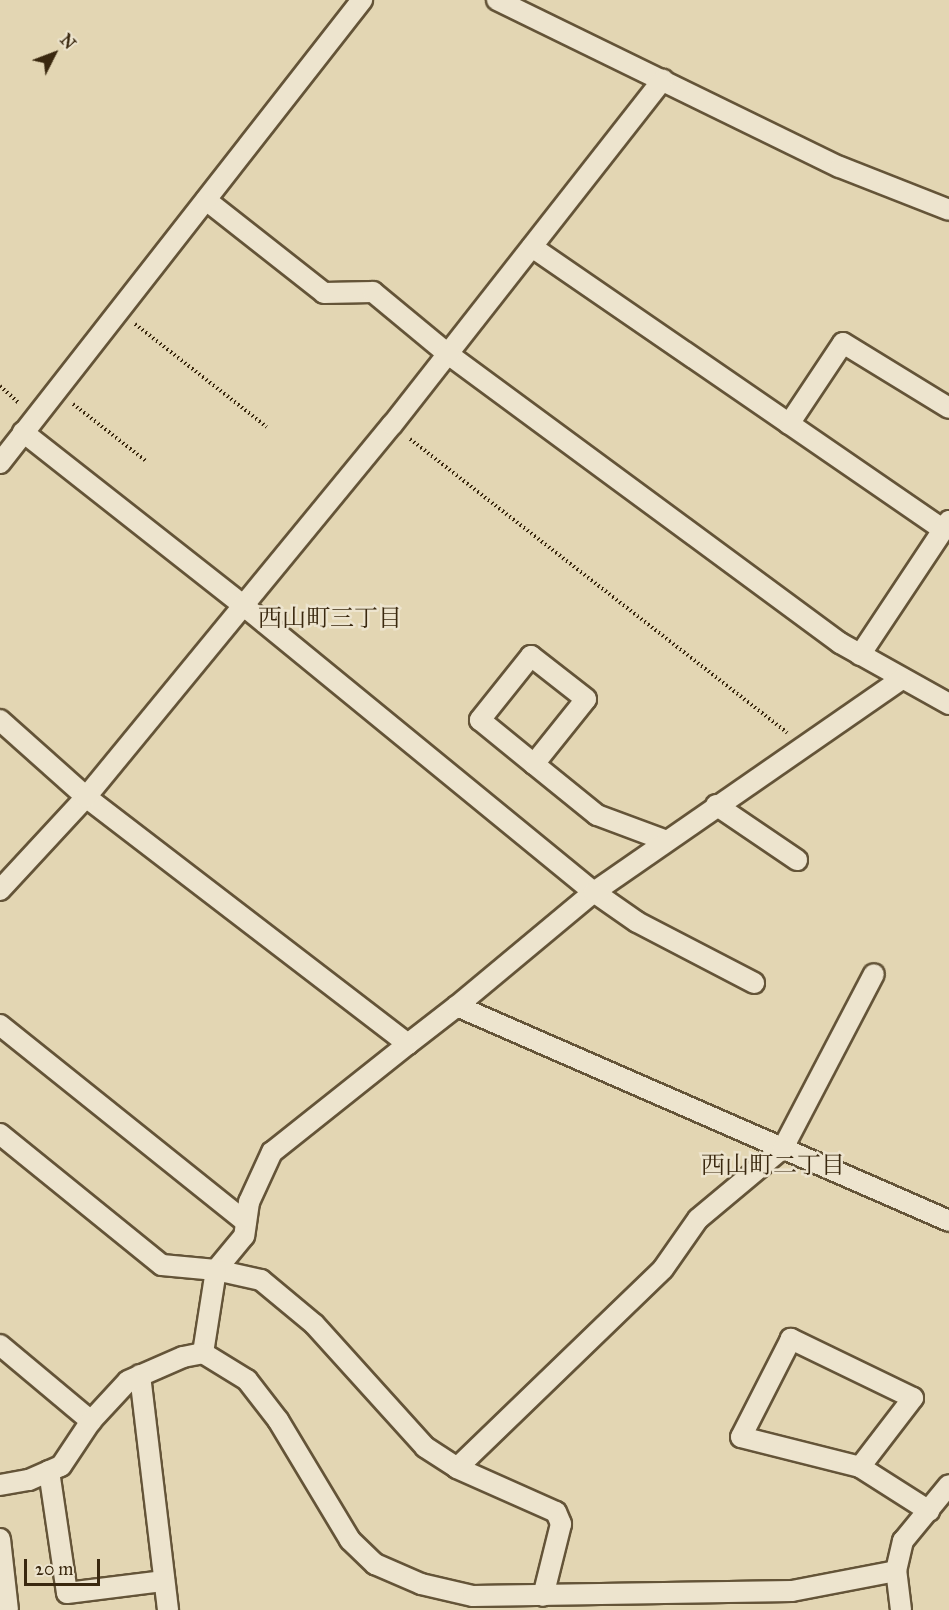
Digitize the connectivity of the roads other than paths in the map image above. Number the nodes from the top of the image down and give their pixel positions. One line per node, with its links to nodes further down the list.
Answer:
1 (362, 0): 4 (street)
2 (498, 0): 3 (street)
3 (663, 80): 5 (street); 6 (street)
4 (206, 200): 7 (street); 10 (street)
5 (949, 210)
6 (532, 247): 7 (street); 9 (street)
7 (448, 354): 13 (street); 14 (street)
8 (949, 408): 9 (street)
9 (789, 424): 12 (street)
10 (23, 432): 11 (street); 13 (street)
11 (0, 462)
12 (946, 525): 14 (street)
13 (244, 606): 19 (street); 24 (street)
14 (860, 655): 15 (street)
15 (900, 680): 16 (street); 20 (street)
16 (949, 704)
17 (0, 720): 19 (street)
18 (534, 764): 18 (street); 21 (street)
19 (86, 797): 23 (street); 29 (street)
20 (716, 805): 21 (street); 22 (street)
21 (664, 840): 24 (street)
22 (797, 860)
23 (0, 890)
24 (594, 892): 26 (street); 27 (street)
25 (874, 974): 31 (street)
26 (754, 983)
27 (457, 1006): 29 (street); 31 (street)
28 (0, 1025): 33 (street)
29 (408, 1044): 33 (street)
30 (0, 1134): 34 (street)
31 (783, 1148): 32 (street); 40 (street)
32 (949, 1221)
33 (246, 1222): 34 (street)
34 (216, 1270): 36 (street); 40 (street)
35 (0, 1345): 38 (street)
36 (203, 1353): 37 (street); 48 (street)
37 (140, 1375): 38 (street); 47 (street)
38 (91, 1421): 41 (street)
39 (860, 1467): 39 (street); 44 (street)
40 (457, 1468): 48 (street)
41 (49, 1471): 42 (street); 47 (street)
42 (0, 1485)
43 (949, 1485): 44 (street)
44 (929, 1511): 46 (street)
45 (0, 1539): 50 (street)
46 (896, 1571): 49 (street); 52 (street)
47 (164, 1581): 51 (street)
48 (539, 1600): 49 (street)
49 (792, 1600)
50 (8, 1610)
51 (168, 1610)
52 (901, 1610)

